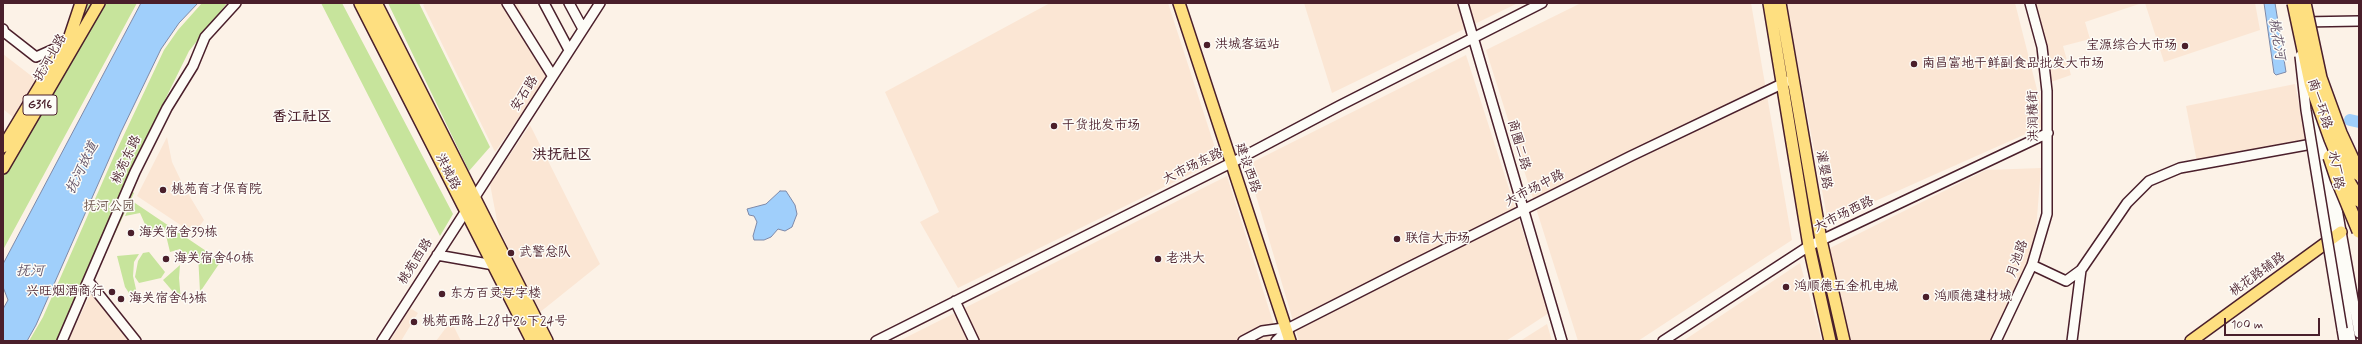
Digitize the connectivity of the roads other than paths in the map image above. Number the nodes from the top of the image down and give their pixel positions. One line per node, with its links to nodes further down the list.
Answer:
1 (81, 3): 32 (main road, 抚河北路 / G316)
2 (236, 3): 52 (street, 桃苑东路)
3 (361, 3): 43 (highway, 洪城路)
4 (374, 3): 39 (highway, 洪城路)
5 (507, 3): 26 (street)
6 (544, 3): 25 (street)
7 (569, 3): 22 (street)
8 (600, 3): 22 (street, 安石路)
9 (1179, 3): 34 (main road, 建设西路)
10 (1184, 3): 34 (main road, 建设西路)
11 (1463, 3): 23 (street, 商圈二路)
12 (1542, 3): 23 (street, 大市场东路)
13 (1769, 3): 29 (main road, 灌婴路)
14 (1780, 3): 27 (main road, 灌婴路)
15 (2030, 3): 30 (street, 洪润横街)
16 (2294, 3): 20 (street, 水厂路); 28 (highway, 南一环路, bridge); 31 (street, bridge)
17 (2304, 3): 20 (street, 水厂路); 28 (highway, 南一环路, bridge)
18 (98, 5): 35 (main road, 抚河北路 / G316)
19 (2359, 21): 20 (street)
20 (2302, 22): 45 (street, 水厂路)
21 (3, 29): 24 (street)
22 (583, 29): 25 (street, 安石路)
23 (1473, 38): 34 (street, 大市场东路); 42 (street, 商圈二路)
24 (54, 49)
25 (569, 50): 26 (street, 安石路)
26 (552, 76): 39 (street, 安石路)
27 (1794, 78): 29 (street, 大市场中路); 46 (main road, 灌婴路)
28 (2316, 80): 33 (highway, bridge); 36 (highway, 南一环路, bridge); 38 (highway, 南一环路, bridge); 44 (highway, bridge)
29 (1782, 84): 42 (street, 大市场中路); 47 (main road, 灌婴路)
30 (2048, 133): 37 (street, 洪润横街); 46 (street, 大市场西路)
31 (2312, 144): 51 (street); 73 (street, bridge)
32 (3, 147)
33 (2359, 161)
34 (1232, 162): 53 (street, 大市场东路); 54 (main road, 建设西路)
35 (3, 168)
36 (2359, 174)
37 (2048, 182): 50 (street, 月池路)
38 (2349, 183): 40 (highway, 南一环路, bridge); 41 (highway, bridge)
39 (474, 199): 43 (street, 桃苑西路); 60 (highway, 洪城路)
40 (2359, 200)
41 (2359, 204)
42 (1523, 209): 54 (street, 大市场中路); 66 (street, 商圈二路)
43 (466, 210): 48 (street, 桃苑西路); 49 (highway, 洪城路)
44 (2359, 231)
45 (2338, 234): 55 (street, 水厂路); 72 (main road, 桃花路辅路); 74 (street, 水厂路)
46 (1821, 240): 47 (street, 大市场西路); 69 (main road, 灌婴路)
47 (1809, 246): 67 (street, 大市场西路); 68 (main road, 灌婴路)
48 (437, 255): 49 (street); 58 (street, 桃苑西路)
49 (494, 265): 59 (highway, 洪城路)
50 (2032, 265): 51 (street); 70 (street, 月池路)
51 (2081, 270): 71 (street)
52 (89, 282): 56 (street, 桃苑东路); 57 (street)
53 (955, 301): 61 (street, 大市场东路); 62 (street)
54 (1289, 332): 63 (street, 大市场中路); 64 (street, 大市场中路); 65 (main road, 建设西路)
55 (2359, 333)
56 (62, 341)
57 (136, 341)
58 (382, 341)
59 (533, 341)
60 (546, 341)
61 (876, 341)
62 (974, 341)
63 (1243, 341)
64 (1276, 341)
65 (1295, 341)
66 (1562, 341)
67 (1663, 341)
68 (1830, 341)
69 (1844, 341)
70 (1996, 341)
71 (2072, 341)
72 (2191, 341)
73 (2344, 341)
74 (2351, 341)

